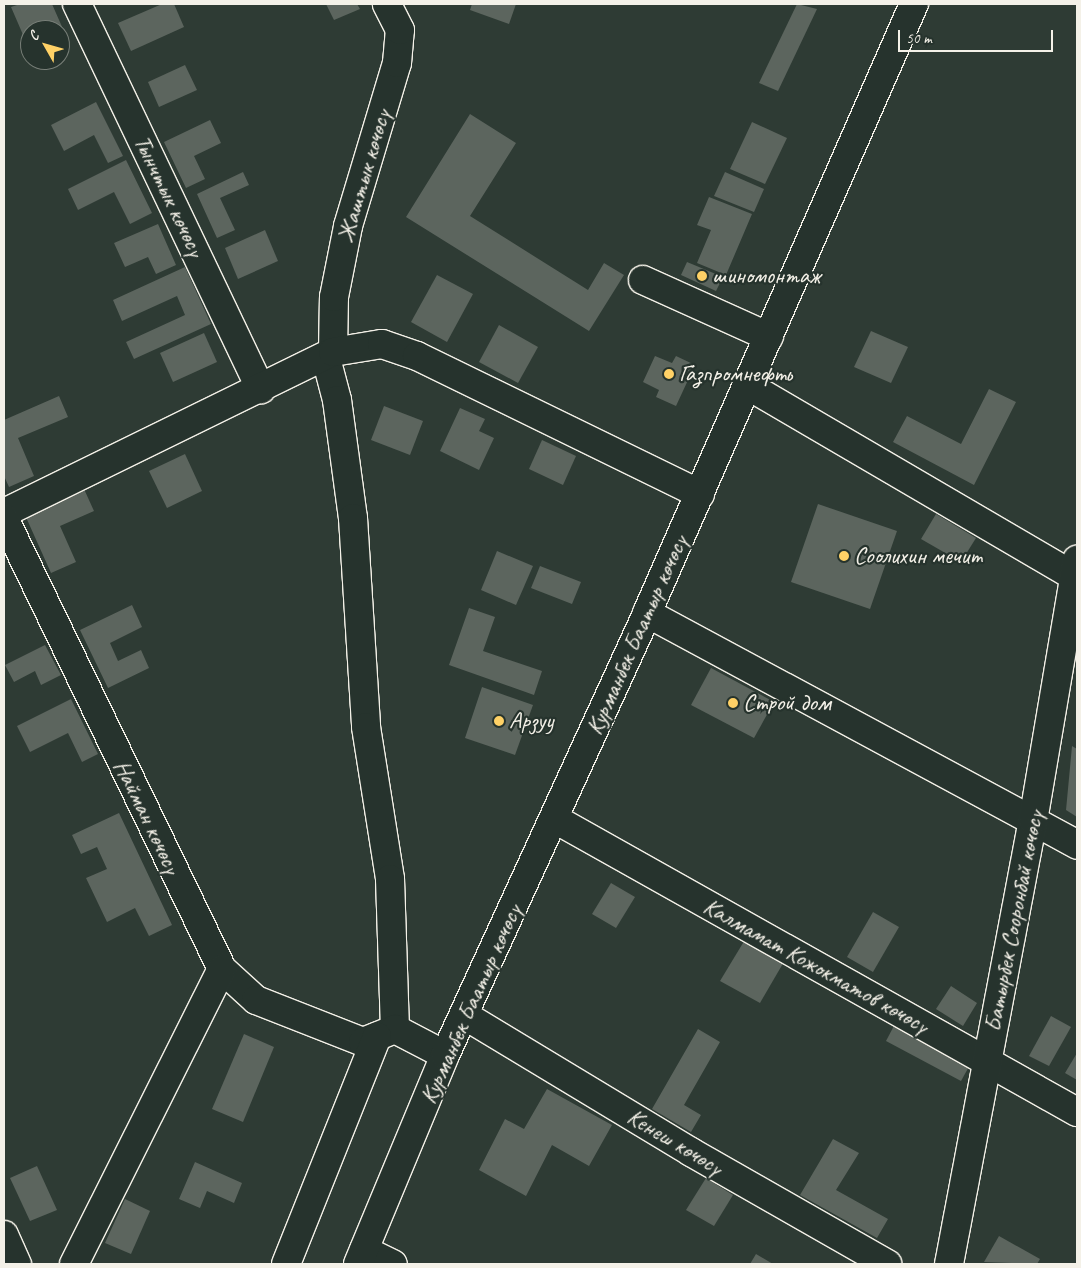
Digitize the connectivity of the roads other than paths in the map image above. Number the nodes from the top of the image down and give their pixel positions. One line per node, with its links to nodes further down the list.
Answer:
1 (77, 4): 8 (main road, Тынчтык көчөсү)
2 (387, 4): 6 (main road, Жаштык көчөсү)
3 (914, 4): 5 (main road, Курманбек Баатыр көчөсү)
4 (643, 280): 5 (main road)
5 (768, 337): 7 (main road, Курманбек Баатыр көчөсү)
6 (330, 355): 8 (main road); 9 (main road); 19 (main road, Жаштык көчөсү)
7 (748, 385): 9 (main road, Курманбек Баатыр көчөсү); 12 (main road)
8 (261, 389): 10 (main road)
9 (700, 494): 13 (main road, Курманбек Баатыр көчөсү)
10 (4, 513)
11 (4, 518): 17 (main road, Найман көчөсү)
12 (1076, 571): 15 (main road, Батырбек Сооронбай көчөсү)
13 (647, 613): 14 (main road, Курманбек Баатыр көчөсү); 15 (main road)
14 (555, 819): 18 (main road, Курманбек Баатыр көчөсү); 21 (main road, Калмамат Кожокматов көчөсү)
15 (1034, 821): 16 (main road); 21 (main road, Батырбек Сооронбай көчөсү)
16 (1077, 845)
17 (222, 969): 19 (main road, Найман көчөсү); 26 (main road)
18 (464, 1015): 20 (main road, Курманбек Баатыр көчөсү); 29 (main road, Кенеш көчөсү)
19 (378, 1036): 20 (main road, Найман көчөсү); 27 (main road)
20 (445, 1055): 24 (main road, Курманбек Баатыр көчөсү)
21 (988, 1062): 22 (main road, Калмамат Кожокматов көчөсү); 30 (main road, Батырбек Сооронбай көчөсү)
22 (1077, 1112)
23 (4, 1235): 25 (main road)
24 (361, 1257): 28 (main road)
25 (17, 1264)
26 (74, 1264)
27 (286, 1264)
28 (393, 1264)
29 (887, 1264)
30 (949, 1264)

